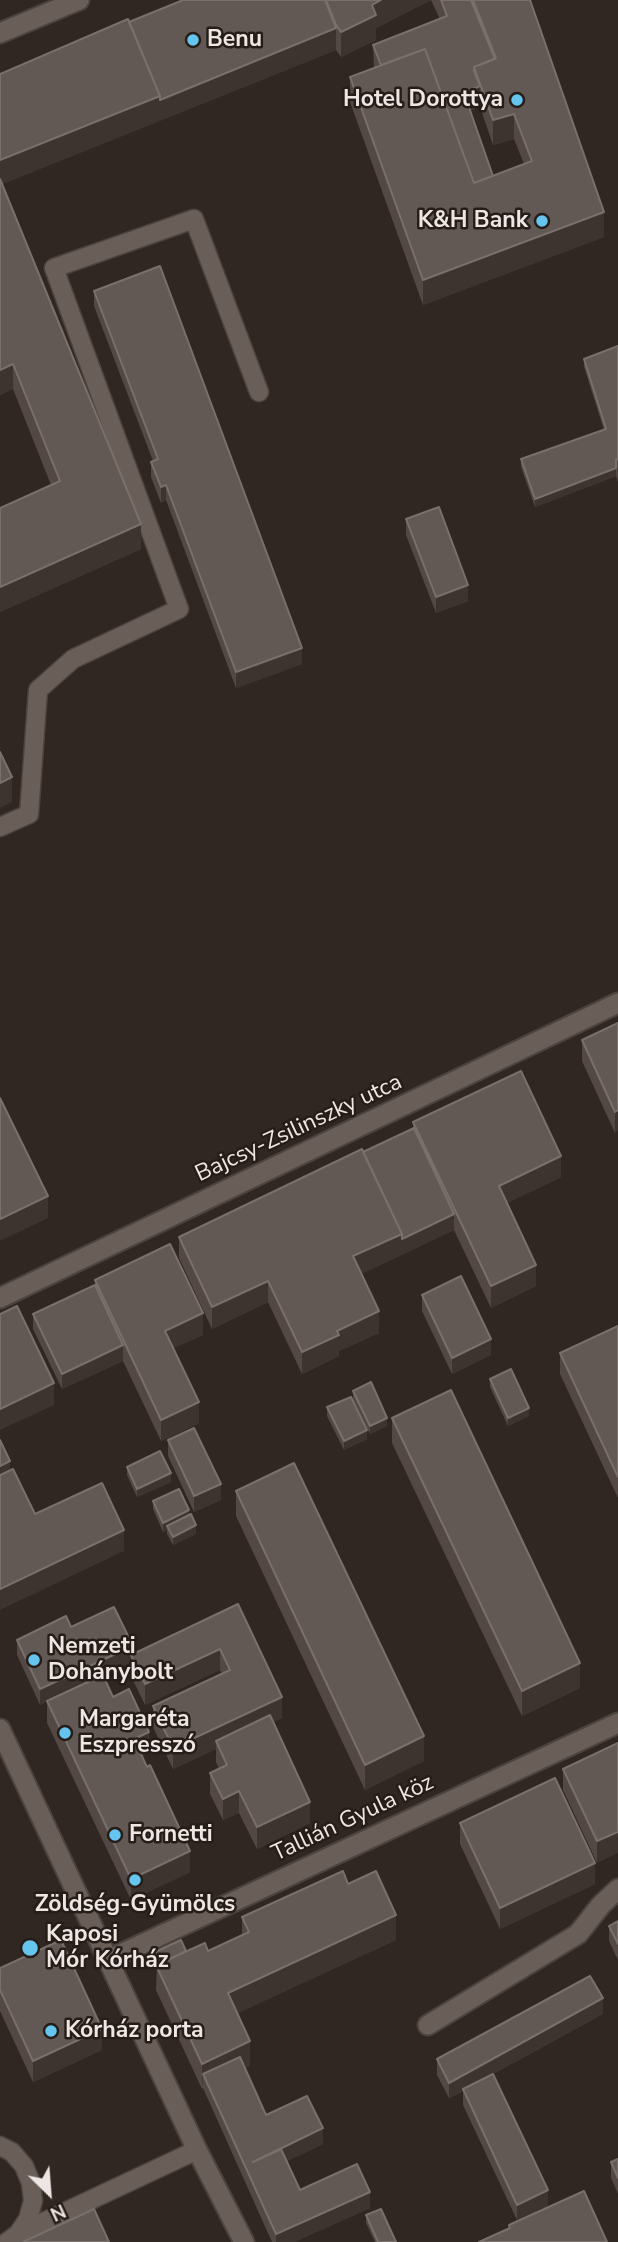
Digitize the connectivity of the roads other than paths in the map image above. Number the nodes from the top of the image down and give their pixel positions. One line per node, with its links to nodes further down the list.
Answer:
1 (79, 0): 2 (street)
2 (0, 33)
3 (259, 392): 4 (lane)
4 (0, 827)
5 (618, 1003): 6 (street, Bajcsy-Zsilinszky utca)
6 (0, 1298)
7 (618, 1723): 10 (street, Tallián Gyula köz)
8 (0, 1729): 10 (street)
9 (618, 1889): 11 (street)
10 (110, 1959): 14 (street)
11 (428, 2025)
12 (0, 2129): 13 (lane)
13 (6, 2149): 15 (lane)
14 (197, 2150): 15 (lane); 16 (street)
15 (12, 2238)
16 (244, 2242)

